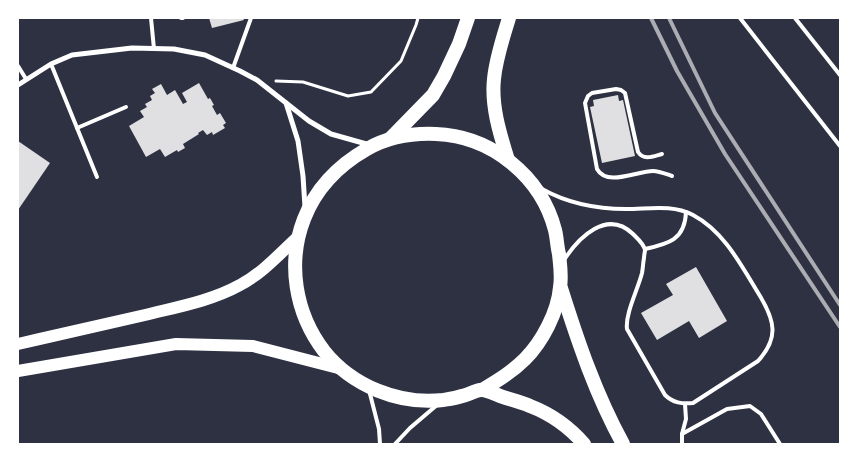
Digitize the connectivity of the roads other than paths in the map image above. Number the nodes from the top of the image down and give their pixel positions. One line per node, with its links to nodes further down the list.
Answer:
1 (151, 18): 7 (lane)
2 (251, 18): 10 (lane)
3 (468, 18): 17 (highway)
4 (509, 18): 21 (highway)
5 (740, 18): 19 (lane)
6 (795, 18): 11 (lane)
7 (154, 49): 8 (street); 10 (street)
8 (51, 64): 12 (street); 16 (lane)
9 (18, 66): 12 (lane)
10 (234, 68): 14 (street)
11 (840, 75)
12 (26, 79): 13 (street)
13 (18, 85)
14 (286, 102): 18 (street); 26 (street)
15 (126, 108): 16 (lane)
16 (77, 128): 23 (lane)
17 (391, 139): 18 (highway); 21 (highway)
18 (373, 146): 26 (highway)
19 (840, 146)
20 (662, 154): 22 (lane)
21 (508, 160): 24 (highway)
22 (672, 176)
23 (97, 177)
24 (532, 184): 25 (lane); 29 (highway)
25 (686, 212): 28 (lane); 37 (lane)
26 (306, 215): 27 (highway)
27 (299, 236): 31 (main road); 32 (highway)
28 (645, 249): 29 (lane); 37 (lane)
29 (560, 266): 30 (highway)
30 (560, 287): 35 (highway); 42 (highway)
31 (18, 344)
32 (342, 369): 33 (main road); 34 (highway)
33 (18, 371)
34 (368, 387): 36 (highway); 39 (lane)
35 (482, 390): 36 (highway); 41 (highway)
36 (442, 400): 40 (lane)
37 (685, 404): 38 (lane)
38 (682, 434): 43 (lane); 44 (lane)
39 (380, 444)
40 (395, 444)
41 (584, 444)
42 (623, 444)
43 (682, 444)
44 (780, 444)

